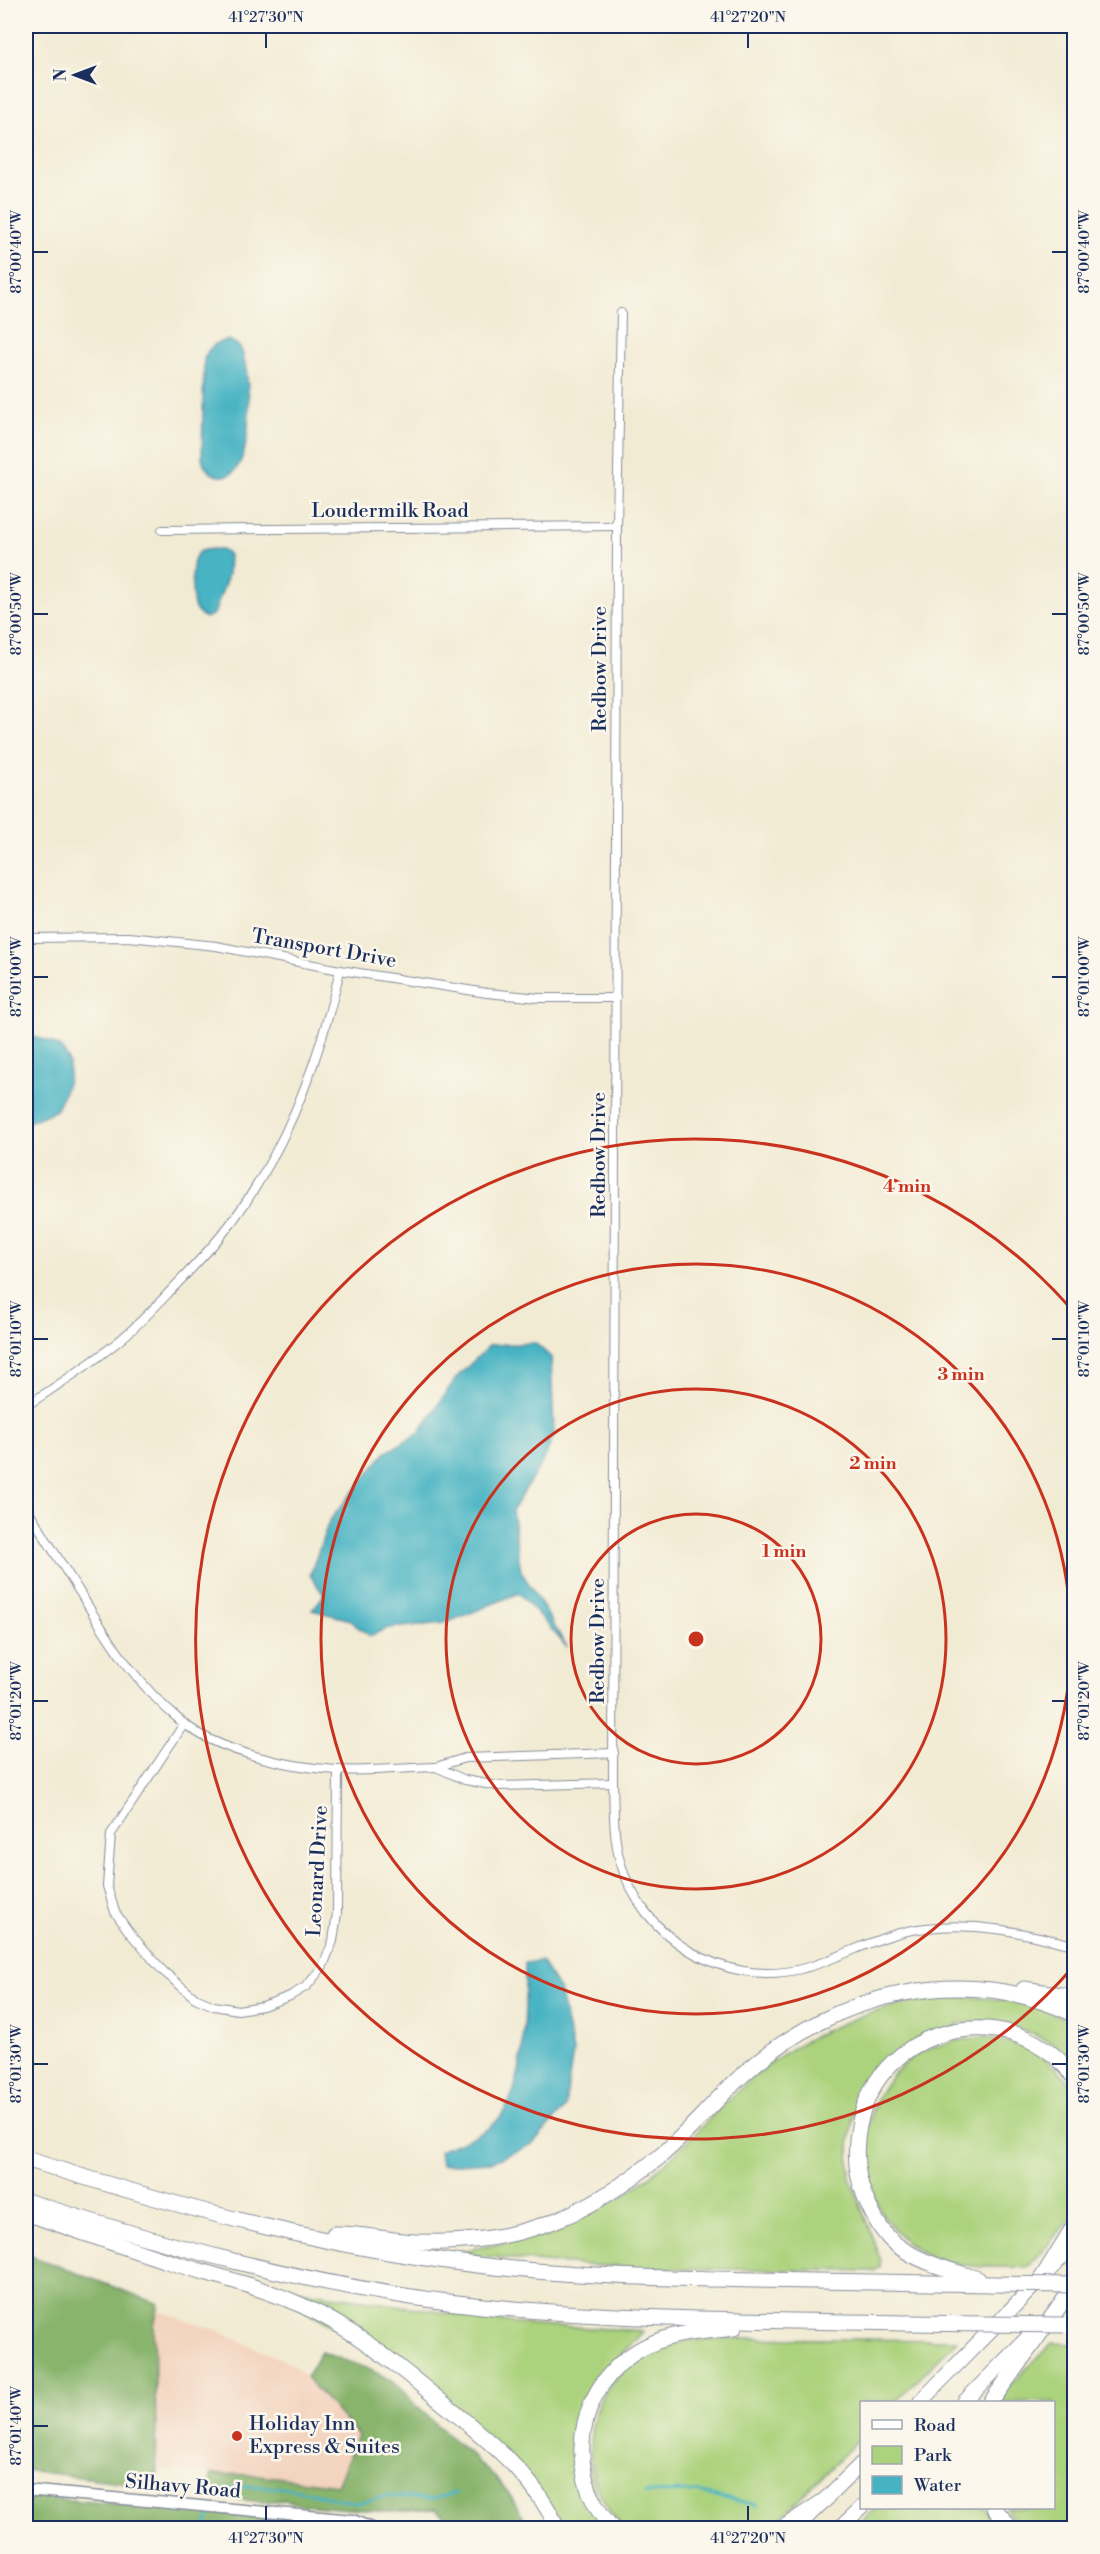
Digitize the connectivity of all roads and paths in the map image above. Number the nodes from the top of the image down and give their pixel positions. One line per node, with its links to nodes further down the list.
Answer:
1 (621, 313): 2 (street, Redbow Drive)
2 (617, 526): 3 (street, Loudermilk Road); 6 (street, Redbow Drive)
3 (162, 530)
4 (26, 938): 5 (street, Transport Drive)
5 (340, 970): 6 (street, Transport Drive); 7 (street)
6 (616, 998): 10 (street, Redbow Drive)
7 (26, 1406)
8 (26, 1506): 9 (street)
9 (184, 1724): 12 (street); 12 (street, Leonard Drive)
10 (614, 1753): 11 (street); 13 (street, Redbow Drive)
11 (436, 1767): 12 (street); 13 (street)
12 (338, 1770)
13 (613, 1783): 14 (street, Redbow Drive)
14 (1074, 1945)
15 (968, 1988): 16 (highway); 17 (highway); 23 (highway)
16 (1074, 1997)
17 (1074, 2014)
18 (1074, 2077): 25 (highway)
19 (26, 2159): 23 (highway)
20 (26, 2201): 29 (highway)
21 (26, 2213): 40 (highway)
22 (1074, 2226): 26 (highway)
23 (303, 2236): 25 (highway)
24 (1074, 2246): 26 (highway)
25 (954, 2277): 27 (highway, bridge)
26 (1042, 2278): 31 (highway)
27 (1074, 2285)
28 (1070, 2295): 32 (highway); 33 (highway)
29 (791, 2320): 30 (highway, bridge); 41 (highway)
30 (1071, 2327)
31 (922, 2401)
32 (966, 2401)
33 (992, 2401)
34 (860, 2464): 36 (highway)
35 (26, 2490): 39 (street, Silhavy Road)
36 (825, 2500): 42 (highway); 43 (highway)
37 (860, 2508): 44 (highway)
38 (995, 2509): 45 (highway)
39 (371, 2529)
40 (557, 2529)
41 (612, 2529)
42 (783, 2529)
43 (796, 2529)
44 (840, 2529)
45 (1011, 2529)

